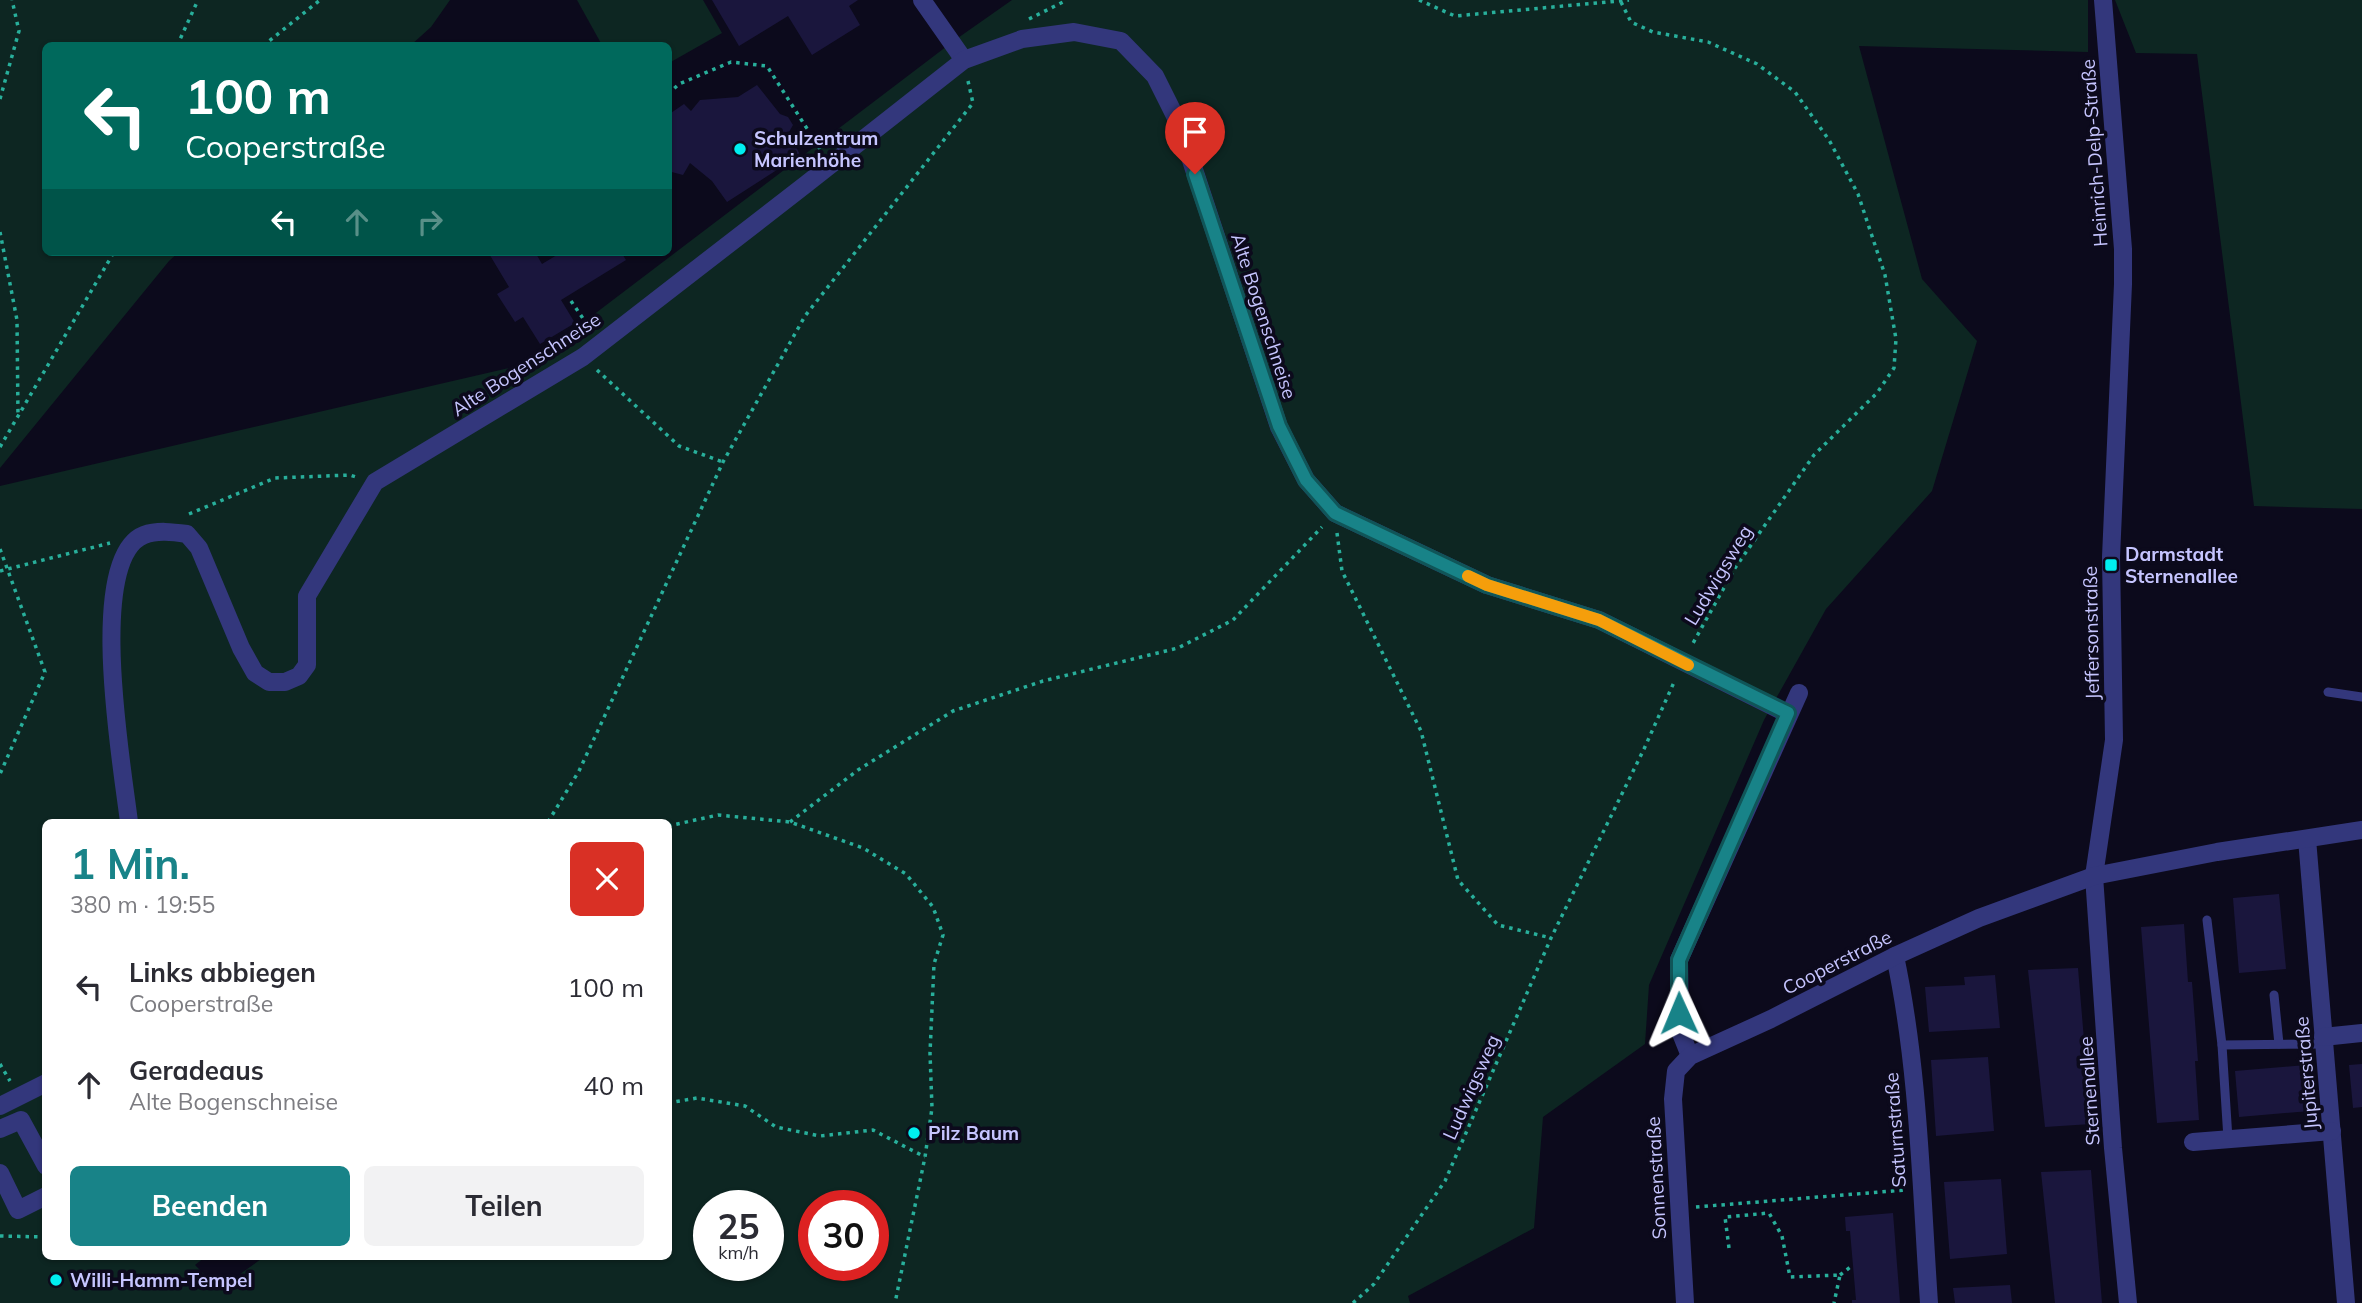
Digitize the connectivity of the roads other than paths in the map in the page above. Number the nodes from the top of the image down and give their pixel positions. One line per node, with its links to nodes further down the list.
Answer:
1 (922, 0): 3 (street)
2 (2103, 0): 4 (street, Heinrich-Delp-Straße)
3 (964, 60): 8 (street, Alte Bogenschneise); 9 (street, Alte Bogenschneise)
4 (2122, 304): 12 (street, Jeffersonstraße)
5 (2328, 692): 7 (lane)
6 (1799, 693): 8 (street)
7 (2362, 697)
8 (1788, 713): 20 (street)
9 (129, 819)
10 (2362, 830): 11 (street, Cooperstraße)
11 (2306, 839): 12 (street, Cooperstraße); 17 (street, Jupiterstraße)
12 (2094, 876): 14 (street, Cooperstraße); 32 (street, Sternenallee)
13 (2207, 920): 19 (lane)
14 (1895, 956): 20 (street, Cooperstraße); 31 (street, Saturnstraße)
15 (2274, 995): 18 (lane)
16 (2362, 1033): 17 (street)
17 (2324, 1040): 18 (lane); 24 (street, Jupiterstraße)
18 (2279, 1044): 19 (lane)
19 (2222, 1045): 25 (lane)
20 (1690, 1056): 30 (street, Sonnenstraße)
21 (42, 1085): 22 (street)
22 (0, 1106)
23 (0, 1129): 27 (street)
24 (2332, 1131): 25 (street); 33 (street, Jupiterstraße)
25 (2228, 1139): 26 (street)
26 (2193, 1142)
27 (42, 1159)
28 (0, 1173): 29 (street)
29 (42, 1198)
30 (1685, 1303)
31 (1929, 1303)
32 (2128, 1303)
33 (2346, 1303)

